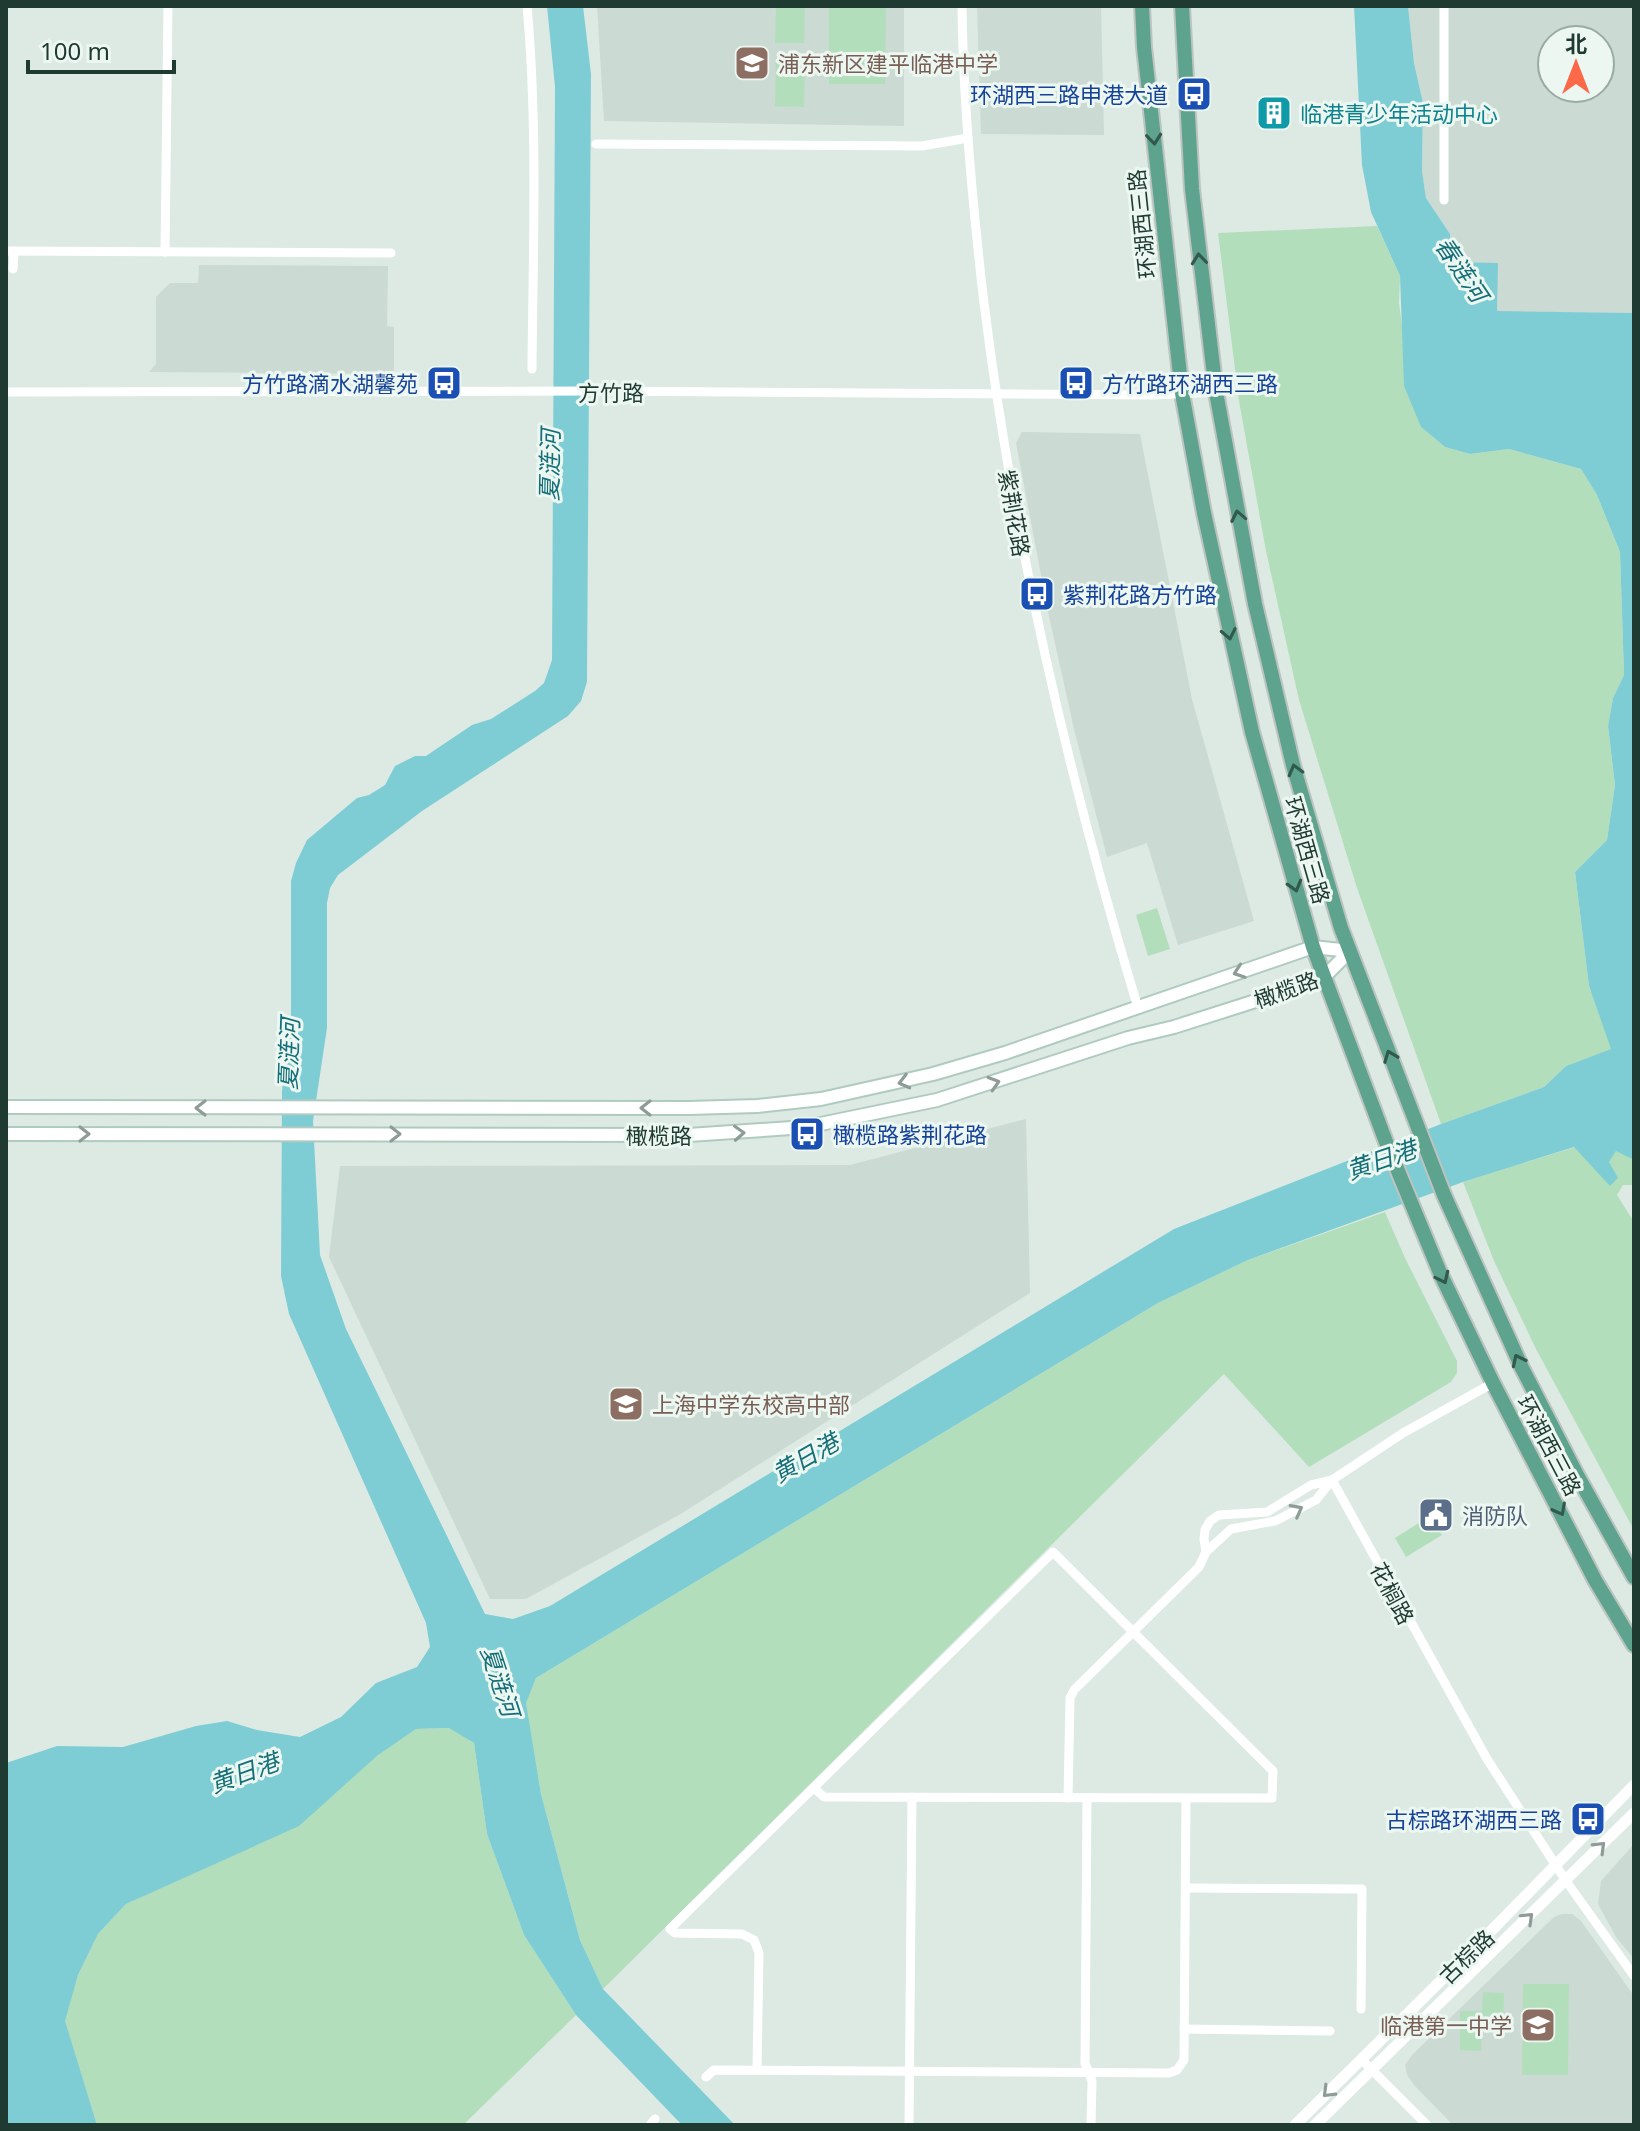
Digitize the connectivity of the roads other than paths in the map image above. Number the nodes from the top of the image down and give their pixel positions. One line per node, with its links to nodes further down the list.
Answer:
1 (168, 6): 11 (street)
2 (527, 6): 14 (street)
3 (962, 6): 7 (street, 紫荆花路)
4 (1142, 6): 17 (main road, 环湖西三路, one-way to 17)
5 (1182, 6): 16 (main road, 环湖西三路, one-way to 5)
6 (1444, 6): 9 (street)
7 (968, 138): 8 (street); 18 (street, 紫荆花路)
8 (596, 144)
9 (1444, 200)
10 (10, 251): 11 (street); 13 (street)
11 (165, 252): 12 (street)
12 (391, 253)
13 (13, 269)
14 (532, 369)
15 (6, 392): 18 (street, 方竹路)
16 (1216, 392): 17 (street, 方竹路); 20 (main road, 环湖西三路, one-way to 16)
17 (1182, 393): 18 (street, 方竹路); 19 (main road, 环湖西三路, one-way to 19)
18 (995, 394): 22 (street, 紫荆花路)
19 (1313, 947): 20 (main road, 橄榄路); 21 (main road, 环湖西三路); 22 (main road, 橄榄路, one-way to 22)
20 (1350, 951): 21 (main road, 橄榄路); 28 (main road, 环湖西三路, one-way to 20)
21 (1323, 978): 24 (main road, 橄榄路, one-way to 21); 25 (main road, 环湖西三路, one-way to 25)
22 (1138, 1008): 23 (main road, 橄榄路, one-way to 23)
23 (6, 1107)
24 (6, 1134)
25 (1493, 1383): 26 (street); 30 (main road, 环湖西三路, one-way to 30)
26 (1332, 1480): 27 (street, one-way to 26); 27 (street); 38 (street, 花榈路)
27 (1206, 1552): 29 (street)
28 (1634, 1577)
29 (1132, 1631): 32 (street); 34 (street); 36 (street)
30 (1634, 1645)
31 (1634, 1785): 38 (street, 古棕路)
32 (815, 1789): 33 (street); 46 (street)
33 (912, 1797): 34 (street); 48 (street)
34 (1068, 1798): 35 (street)
35 (1087, 1798): 36 (street); 49 (street)
36 (1186, 1798): 40 (street)
37 (1634, 1813): 39 (street, 古棕路, one-way to 37)
38 (1555, 1866): 39 (street, 花榈路); 45 (street, 古棕路)
39 (1566, 1881): 41 (street, 花榈路); 47 (street, 古棕路, one-way to 39)
40 (1186, 1888): 42 (street); 43 (street)
41 (1634, 1976)
42 (1361, 2009)
43 (1184, 2029): 44 (street); 49 (street)
44 (1330, 2031)
45 (1361, 2059): 47 (street); 53 (street, 古棕路, one-way to 53)
46 (757, 2070): 48 (street); 50 (street)
47 (1371, 2070): 54 (street, 古棕路); 55 (street)
48 (910, 2071): 49 (street); 51 (street)
49 (1088, 2072): 52 (street)
50 (706, 2077)
51 (909, 2125)
52 (1091, 2125)
53 (1295, 2125)
54 (1315, 2125)
55 (1427, 2125)

